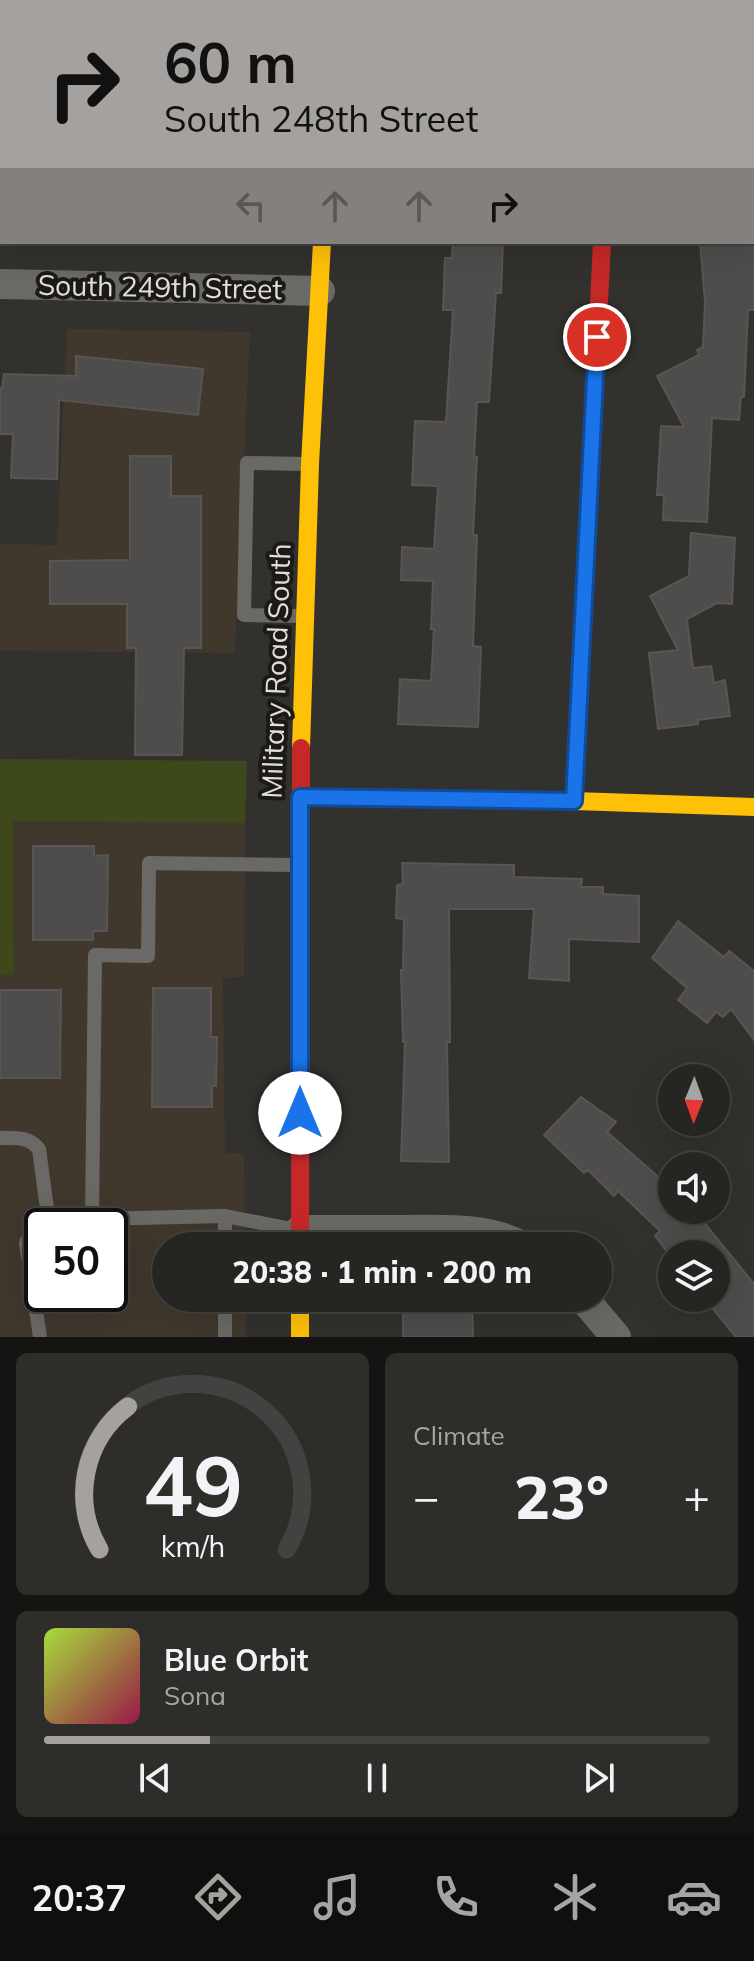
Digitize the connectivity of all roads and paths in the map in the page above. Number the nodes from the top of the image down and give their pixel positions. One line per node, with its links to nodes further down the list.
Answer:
1 (322, 244): 4 (main road, Military Road South)
2 (602, 244): 8 (main road)
3 (0, 284): 4 (street, South 249th Street)
4 (320, 291): 5 (main road, Military Road South)
5 (310, 464): 6 (main road, Military Road South); 6 (lane)
6 (306, 616): 7 (main road, Military Road South)
7 (300, 797): 8 (main road); 10 (main road, Military Road South)
8 (574, 801): 9 (main road)
9 (754, 807)
10 (300, 865): 13 (lane); 18 (main road, Military Road South)
11 (0, 1138): 12 (lane)
12 (47, 1208)
13 (92, 1208)
14 (225, 1216): 15 (lane); 16 (lane); 17 (lane)
15 (128, 1218)
16 (225, 1232)
17 (280, 1232)
18 (300, 1232)
19 (409, 1232): 20 (street)
20 (468, 1232)
21 (36, 1312): 25 (lane)
22 (225, 1312): 26 (lane)
23 (300, 1312): 27 (main road)
24 (595, 1312): 28 (street)
25 (40, 1337)
26 (225, 1337)
27 (300, 1337)
28 (616, 1337)

